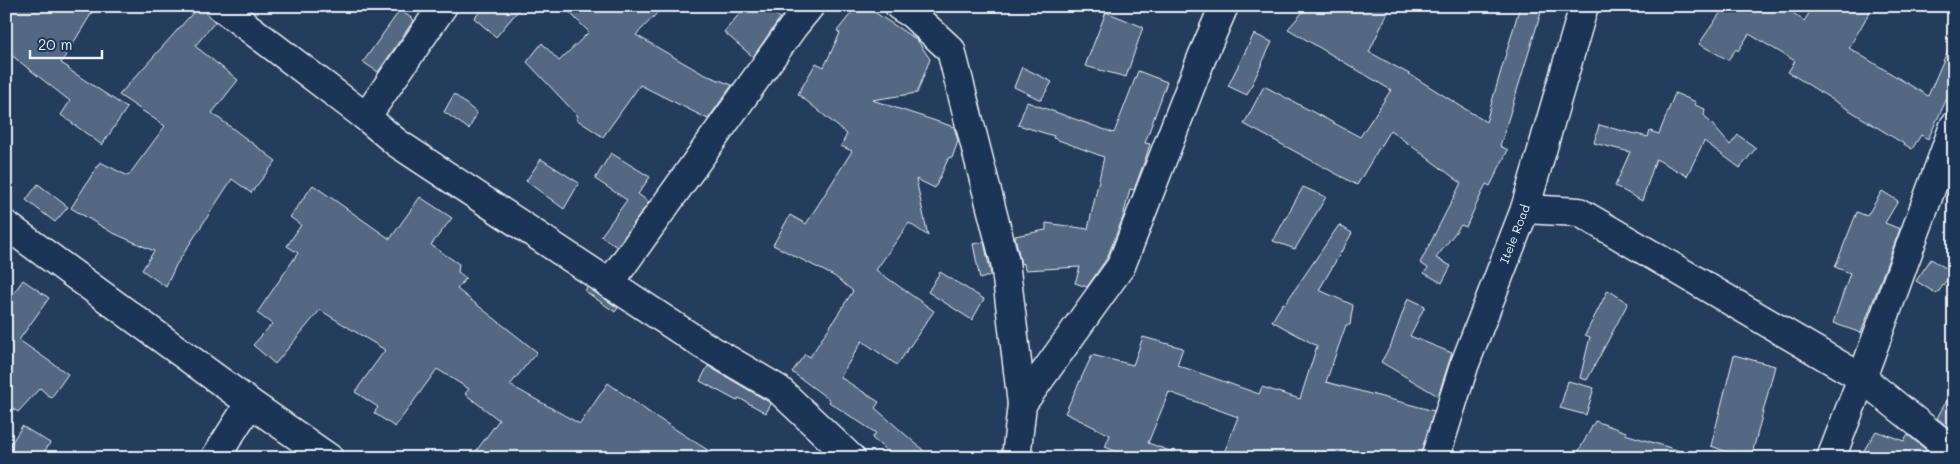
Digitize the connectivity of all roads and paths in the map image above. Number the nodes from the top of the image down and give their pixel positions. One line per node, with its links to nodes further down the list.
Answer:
1 (220, 6): 7 (street)
2 (443, 6): 7 (street)
3 (810, 6): 13 (street)
4 (1224, 6): 16 (street)
5 (1584, 6): 9 (street, Itele Road)
6 (909, 9): 16 (street)
7 (366, 116): 13 (street)
8 (1954, 126): 14 (street)
9 (1534, 178): 10 (street, Itele Road); 11 (street)
10 (1525, 209): 11 (street); 22 (street, Itele Road)
11 (1578, 212): 14 (street)
12 (10, 234): 15 (street)
13 (609, 284): 20 (street)
14 (1862, 378): 17 (street); 23 (street)
15 (250, 403): 18 (street); 19 (street)
16 (1022, 404): 21 (street)
17 (1954, 452)
18 (215, 458)
19 (330, 458)
20 (851, 458)
21 (1016, 458)
22 (1435, 458)
23 (1831, 458)

